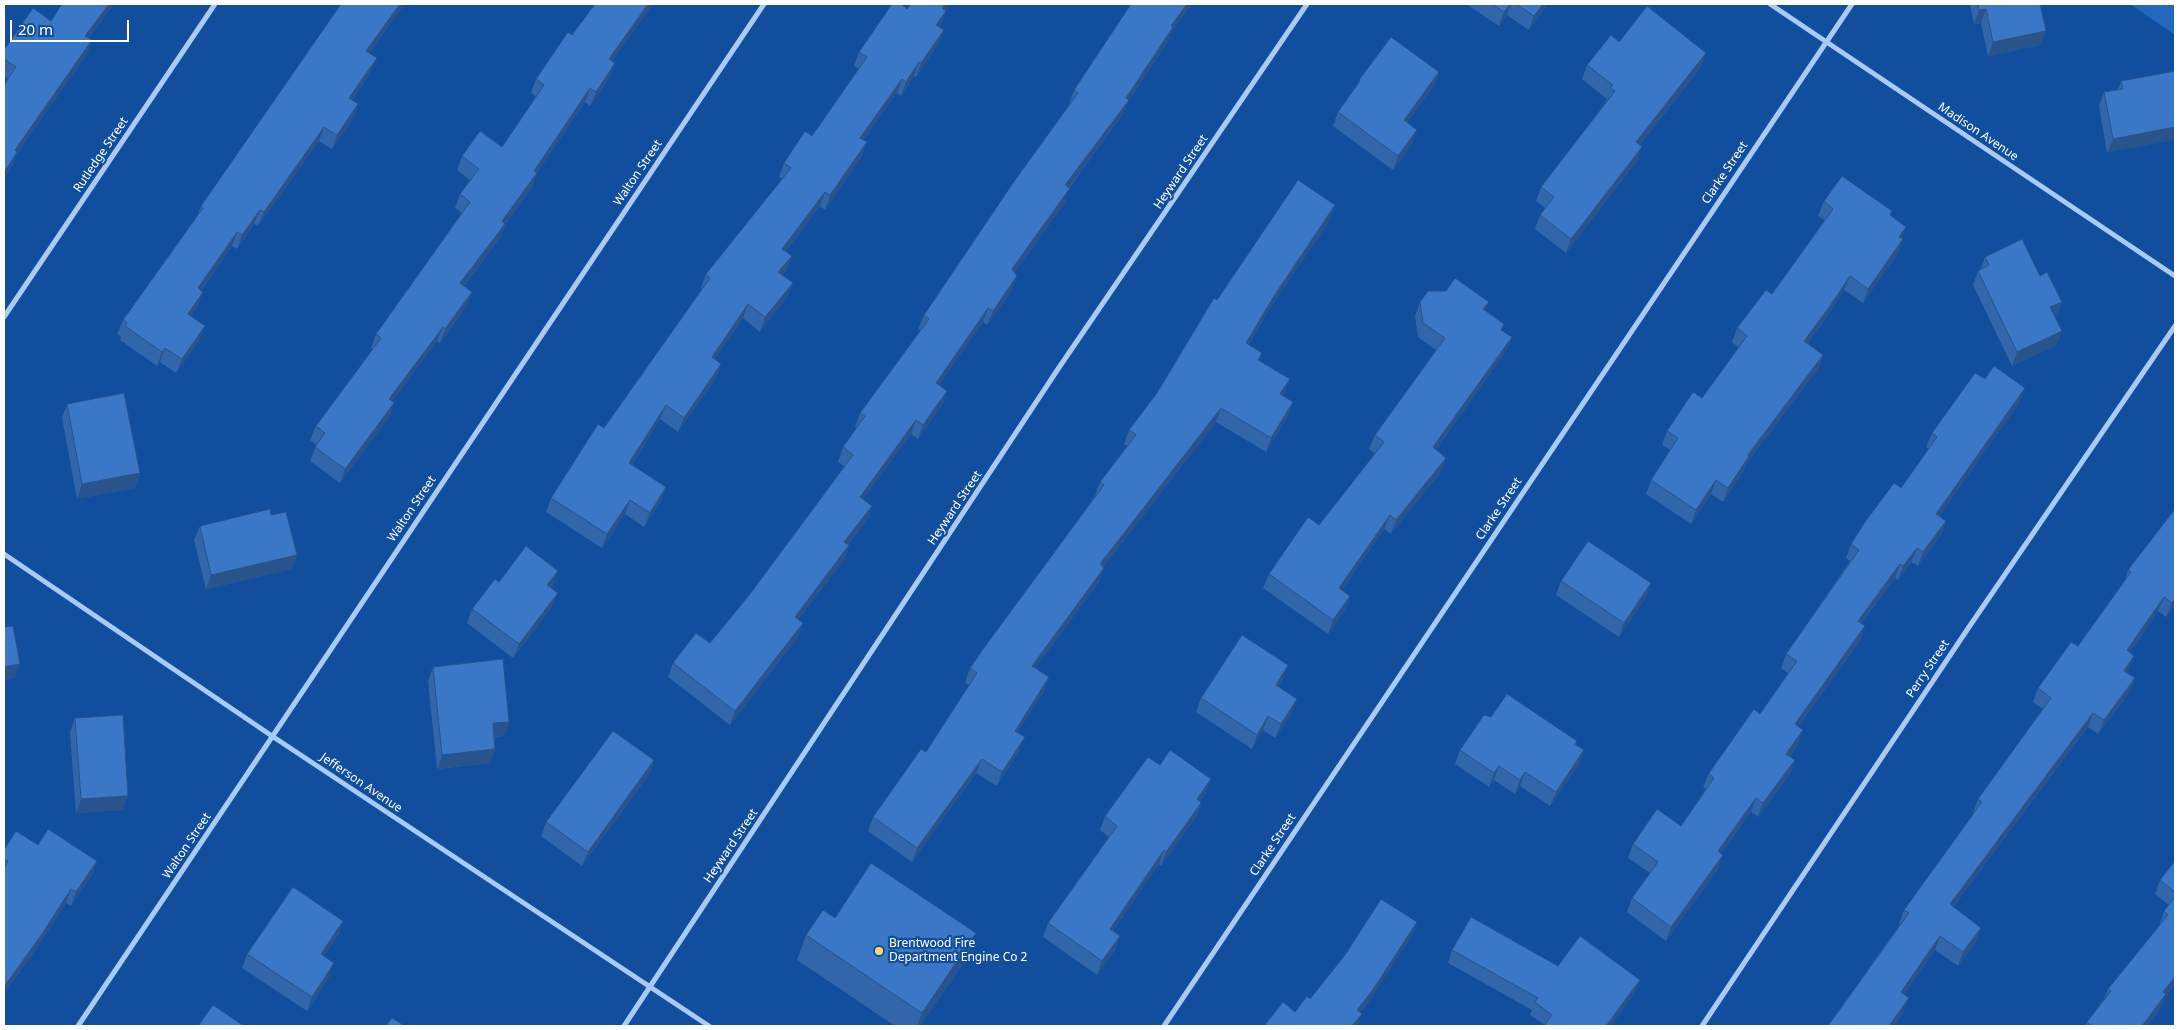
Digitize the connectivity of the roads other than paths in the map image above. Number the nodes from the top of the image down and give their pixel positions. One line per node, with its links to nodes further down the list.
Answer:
1 (215, 4): 8 (street, Rutledge Street)
2 (764, 4): 11 (street, Walton Street)
3 (1307, 4): 12 (street, Heyward Street)
4 (1770, 4): 6 (street, Madison Avenue)
5 (1852, 4): 6 (street, Clarke Street)
6 (1826, 42): 7 (street, Madison Avenue); 16 (street, Clarke Street)
7 (2175, 276)
8 (4, 317)
9 (2175, 326): 17 (street, Perry Street)
10 (4, 554): 11 (street, Jefferson Avenue)
11 (272, 736): 12 (street, Jefferson Avenue); 13 (street, Walton Street)
12 (650, 986): 14 (street, Heyward Street); 15 (street, Jefferson Avenue)
13 (78, 1026)
14 (624, 1026)
15 (709, 1026)
16 (1164, 1026)
17 (1702, 1026)

